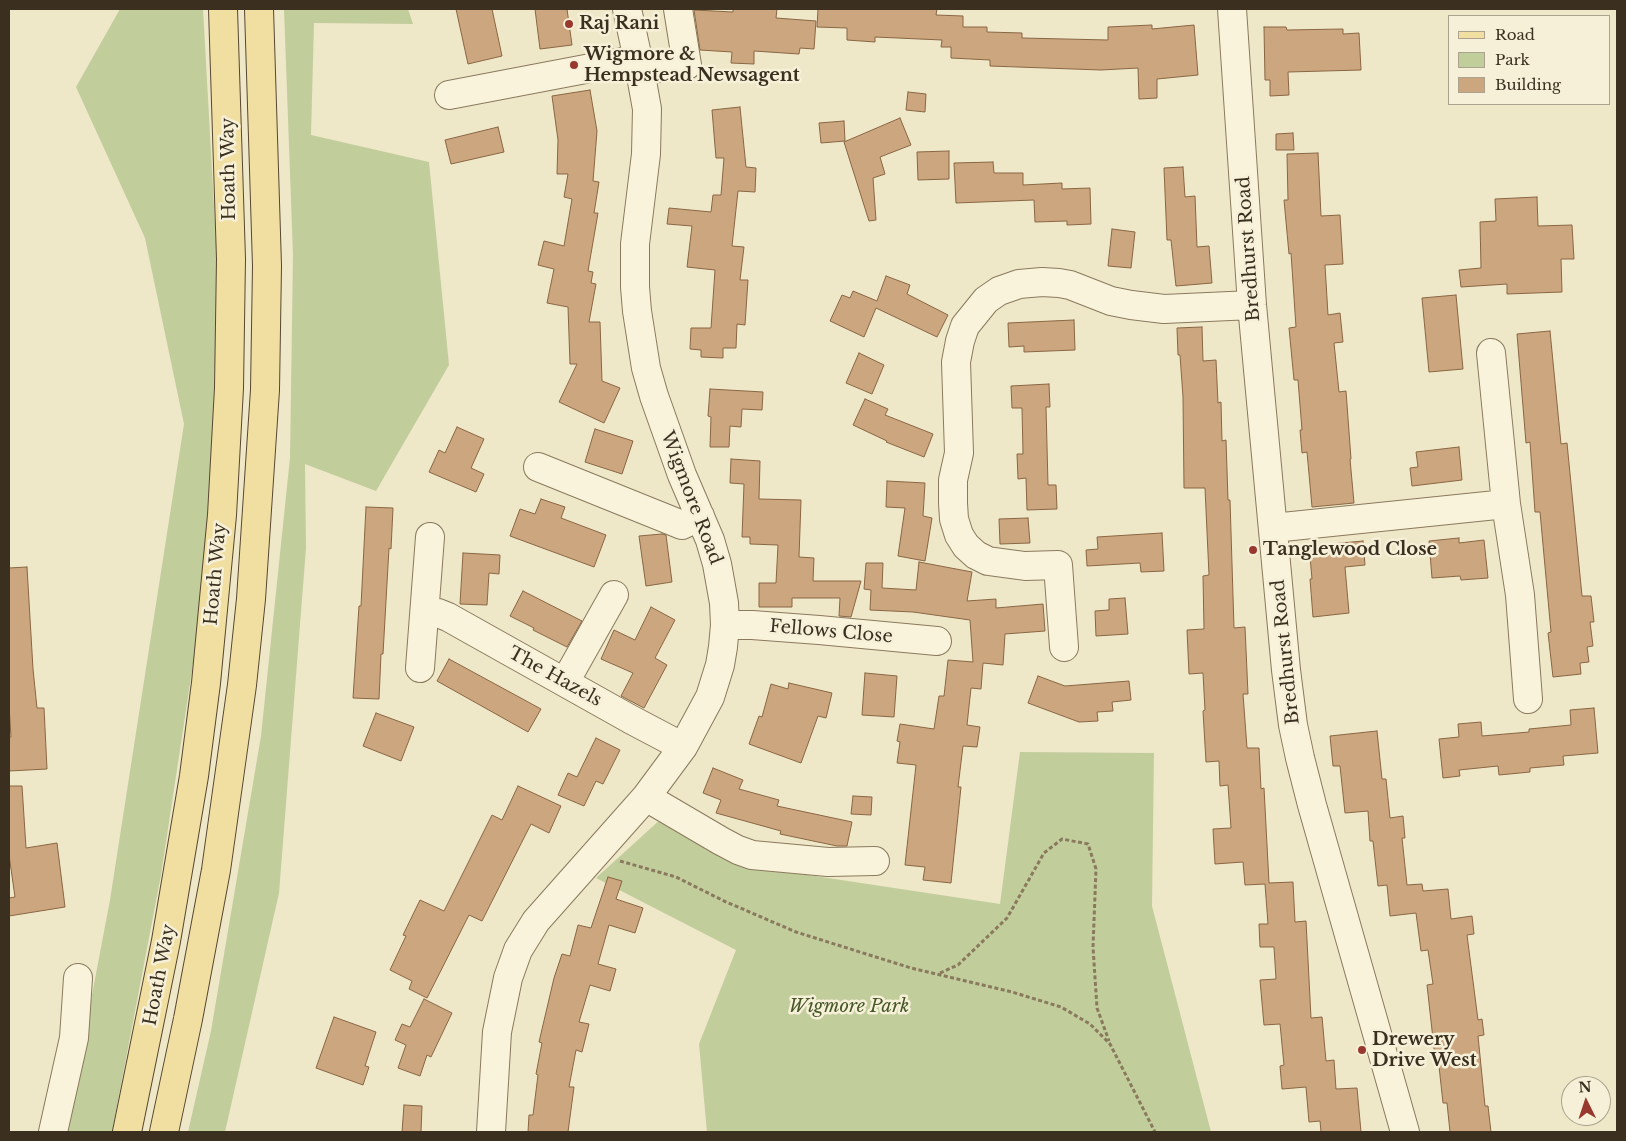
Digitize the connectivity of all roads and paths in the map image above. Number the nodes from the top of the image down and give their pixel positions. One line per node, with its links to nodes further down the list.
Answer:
1 (223, 9): 31 (main road, Hoath Way)
2 (259, 9): 32 (main road, Hoath Way)
3 (626, 9): 6 (street, Wigmore Road)
4 (678, 9): 6 (street)
5 (1232, 9): 8 (street, Bredhurst Road)
6 (639, 64): 7 (street); 12 (street, Wigmore Road)
7 (449, 95)
8 (1252, 305): 13 (street, Bredhurst Road); 19 (street)
9 (1491, 353): 11 (street)
10 (538, 467): 12 (street)
11 (1506, 504): 13 (street); 22 (street)
12 (700, 516): 17 (street, Wigmore Road)
13 (1273, 528): 35 (street, Bredhurst Road)
14 (430, 537): 16 (street)
15 (614, 595): 21 (street)
16 (425, 612): 20 (street); 21 (street, The Hazels)
17 (725, 625): 18 (street, Fellows Close); 23 (street, Wigmore Road)
18 (937, 641)
19 (1064, 647)
20 (420, 668)
21 (565, 682): 23 (street, The Hazels)
22 (1528, 699)
23 (683, 747): 24 (street, Wigmore Road)
24 (646, 797): 25 (street, Wigmore Road); 26 (street)
25 (596, 854): 27 (path); 33 (street, Wigmore Road)
26 (875, 861)
27 (940, 974): 29 (path); 29 (path)
28 (78, 978): 30 (street)
29 (1110, 1044): 34 (path)
30 (53, 1132)
31 (127, 1132)
32 (164, 1132)
33 (492, 1132)
34 (1155, 1132)
35 (1405, 1132)

